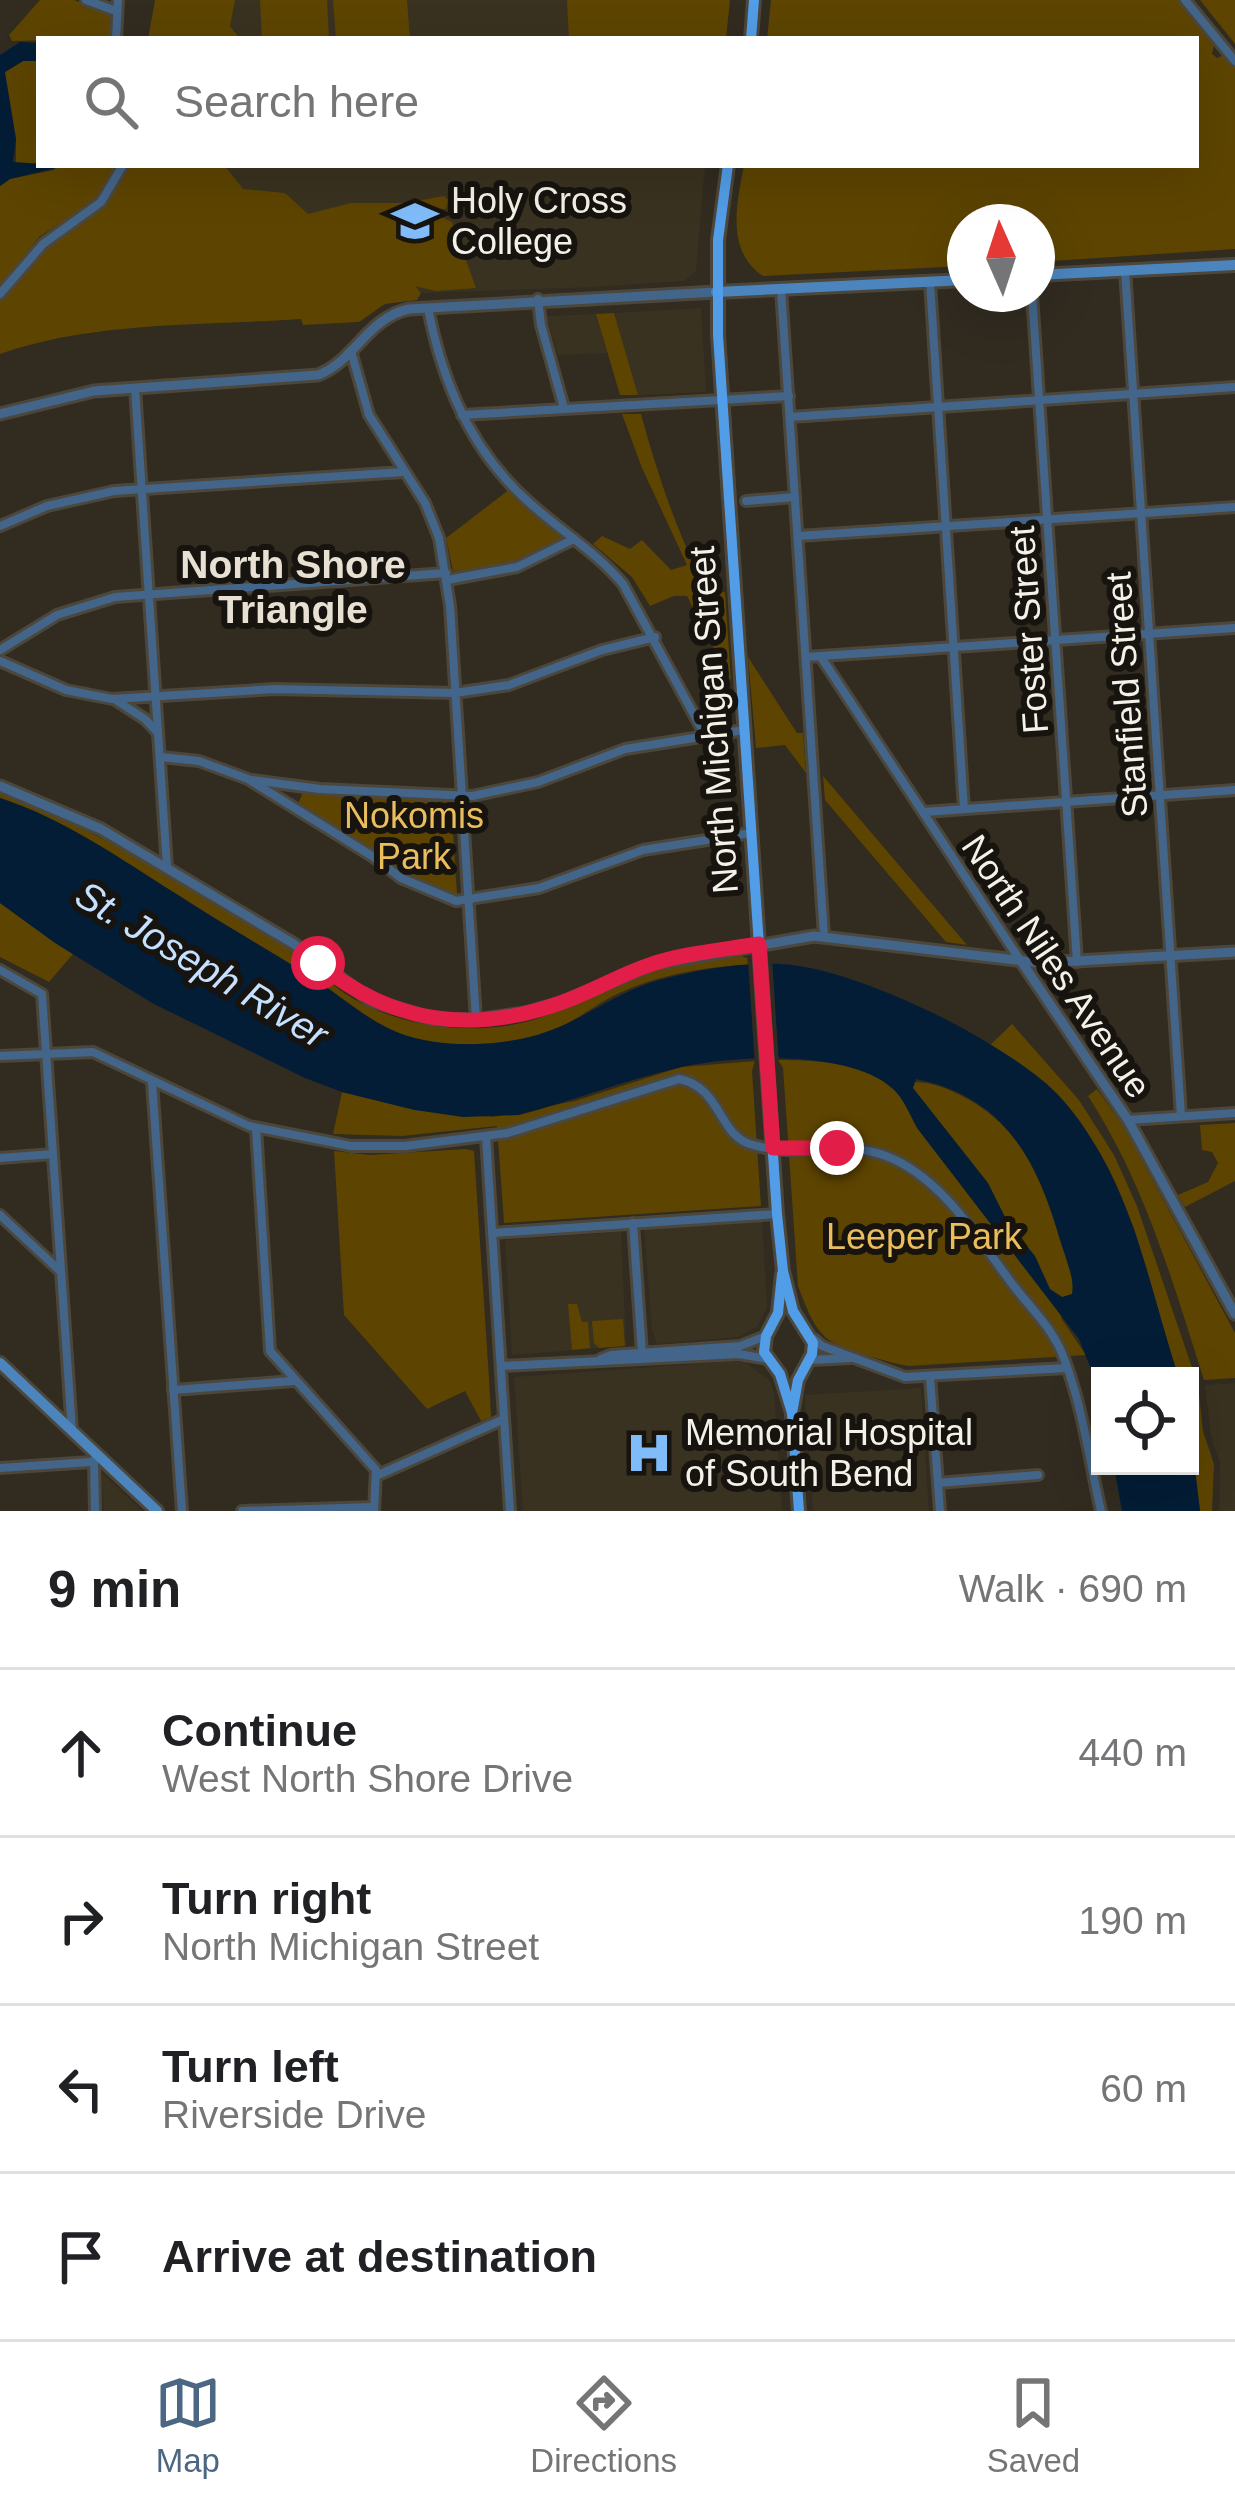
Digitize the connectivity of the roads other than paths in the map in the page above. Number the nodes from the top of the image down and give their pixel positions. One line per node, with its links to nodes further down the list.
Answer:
1 (86, 0): 5 (street)
2 (118, 0): 5 (street)
3 (754, 0): 7 (main road)
4 (1185, 0): 8 (street)
5 (116, 11): 6 (street)
6 (116, 36)
7 (751, 36)
8 (1235, 61)
9 (121, 168): 18 (street)
10 (728, 168): 17 (main road, North Michigan Street)
11 (1235, 266): 12 (main road)
12 (1125, 270): 13 (main road); 25 (street, Stanfield Street)
13 (1055, 274)
14 (947, 281): 15 (main road)
15 (930, 282): 16 (main road); 29 (street)
16 (781, 288): 17 (main road); 26 (street)
17 (716, 292): 19 (street); 28 (main road, North Michigan Street)
18 (0, 294)
19 (538, 299): 20 (street); 30 (street)
20 (428, 307): 22 (street); 32 (street)
21 (1033, 312): 27 (street, Foster Street)
22 (351, 351): 24 (street); 34 (street)
23 (1235, 387): 25 (street)
24 (135, 388): 31 (street); 35 (street)
25 (1133, 393): 27 (street); 39 (street, Stanfield Street)
26 (789, 396): 28 (street); 33 (street)
27 (1040, 399): 29 (street); 40 (street, Foster Street)
28 (722, 400): 30 (street); 59 (main road, North Michigan Street)
29 (937, 406): 33 (street); 42 (street)
30 (564, 408): 32 (street)
31 (0, 414)
32 (462, 415): 44 (street)
33 (790, 417): 36 (street)
34 (404, 472): 35 (street); 45 (street)
35 (142, 489): 41 (street); 46 (street)
36 (795, 497): 37 (street); 43 (street)
37 (746, 501)
38 (1235, 507): 39 (street)
39 (1141, 513): 40 (street); 48 (street, Stanfield Street)
40 (1047, 520): 42 (street); 50 (street, Foster Street)
41 (0, 526)
42 (945, 526): 43 (street); 51 (street)
43 (798, 536): 54 (street)
44 (574, 538): 45 (street); 49 (street)
45 (447, 576): 46 (street); 56 (street)
46 (150, 592): 52 (street); 57 (street)
47 (1235, 628): 48 (street)
48 (1149, 634): 50 (street); 67 (street, Stanfield Street)
49 (655, 637): 56 (street); 61 (street)
50 (1056, 641): 51 (street); 68 (street, Foster Street)
51 (954, 648): 53 (street); 69 (street)
52 (0, 650)
53 (820, 656): 54 (street); 70 (street, North Niles Avenue)
54 (806, 657): 74 (street)
55 (0, 661): 58 (street)
56 (455, 693): 57 (street); 66 (street)
57 (157, 697): 58 (street); 60 (street)
58 (112, 699): 60 (street)
59 (744, 730): 61 (street); 71 (main road, North Michigan Street)
60 (160, 735): 62 (street)
61 (705, 735): 66 (street)
62 (161, 757): 63 (street); 72 (street)
63 (248, 779): 66 (street); 73 (street)
64 (0, 786): 72 (street)
65 (1235, 790): 67 (street)
66 (462, 796): 73 (street)
67 (1160, 796): 68 (street); 77 (street, Stanfield Street)
68 (1066, 801): 69 (street); 79 (street, Foster Street)
69 (964, 809): 70 (street)
70 (924, 812): 78 (street, North Niles Avenue)
71 (751, 833): 73 (street); 75 (main road, North Michigan Street)
72 (166, 869): 81 (street)
73 (469, 901): 81 (street)
74 (824, 936): 75 (street); 78 (street)
75 (759, 944): 81 (street); 90 (main road, North Michigan Street)
76 (1235, 952): 77 (street)
77 (1170, 956): 79 (street); 86 (street, Stanfield Street)
78 (1021, 961): 79 (street); 87 (street, North Niles Avenue)
79 (1077, 962)
80 (0, 970): 82 (street)
81 (476, 1020)
82 (46, 1053): 83 (street); 84 (street); 91 (street)
83 (0, 1056)
84 (152, 1082): 88 (street); 112 (street)
85 (1235, 1113): 86 (street)
86 (1181, 1117): 87 (street)
87 (1128, 1120): 99 (street, North Niles Avenue)
88 (256, 1128): 89 (street); 111 (street)
89 (486, 1137): 90 (street); 96 (street)
90 (773, 1148): 94 (main road, North Michigan Street); 109 (street)
91 (53, 1154): 92 (street); 98 (street)
92 (0, 1158)
93 (0, 1214): 98 (street)
94 (777, 1214): 95 (street); 97 (main road, North Michigan Street)
95 (633, 1223): 96 (street); 103 (street)
96 (492, 1233): 108 (street)
97 (783, 1271): 100 (main road, North Michigan Street); 101 (main road, North Michigan Street)
98 (62, 1272): 115 (street)
99 (1235, 1314)
100 (802, 1325): 101 (main road); 102 (main road)
101 (769, 1331): 103 (street); 107 (main road)
102 (812, 1336): 104 (street); 105 (main road)
103 (643, 1356): 107 (street); 108 (street)
104 (852, 1358): 105 (street); 110 (street)
105 (807, 1363): 107 (main road); 113 (main road)
106 (0, 1364): 115 (main road)
107 (771, 1364): 113 (main road)
108 (501, 1366): 114 (street)
109 (1067, 1368): 110 (street); 129 (street)
110 (930, 1377): 120 (street)
111 (295, 1381): 112 (street); 119 (street)
112 (173, 1390): 124 (street)
113 (792, 1413): 127 (main road)
114 (504, 1419): 119 (street); 126 (street)
115 (72, 1432): 116 (main road)
116 (94, 1459): 117 (street); 122 (street); 123 (main road)
117 (0, 1468)
118 (1038, 1474): 120 (street)
119 (376, 1476): 121 (street)
120 (938, 1483): 128 (street)
121 (374, 1509): 125 (street)
122 (95, 1511)
123 (157, 1511)
124 (182, 1511)
125 (242, 1511)
126 (510, 1511)
127 (799, 1511)
128 (940, 1511)
129 (1101, 1511)

